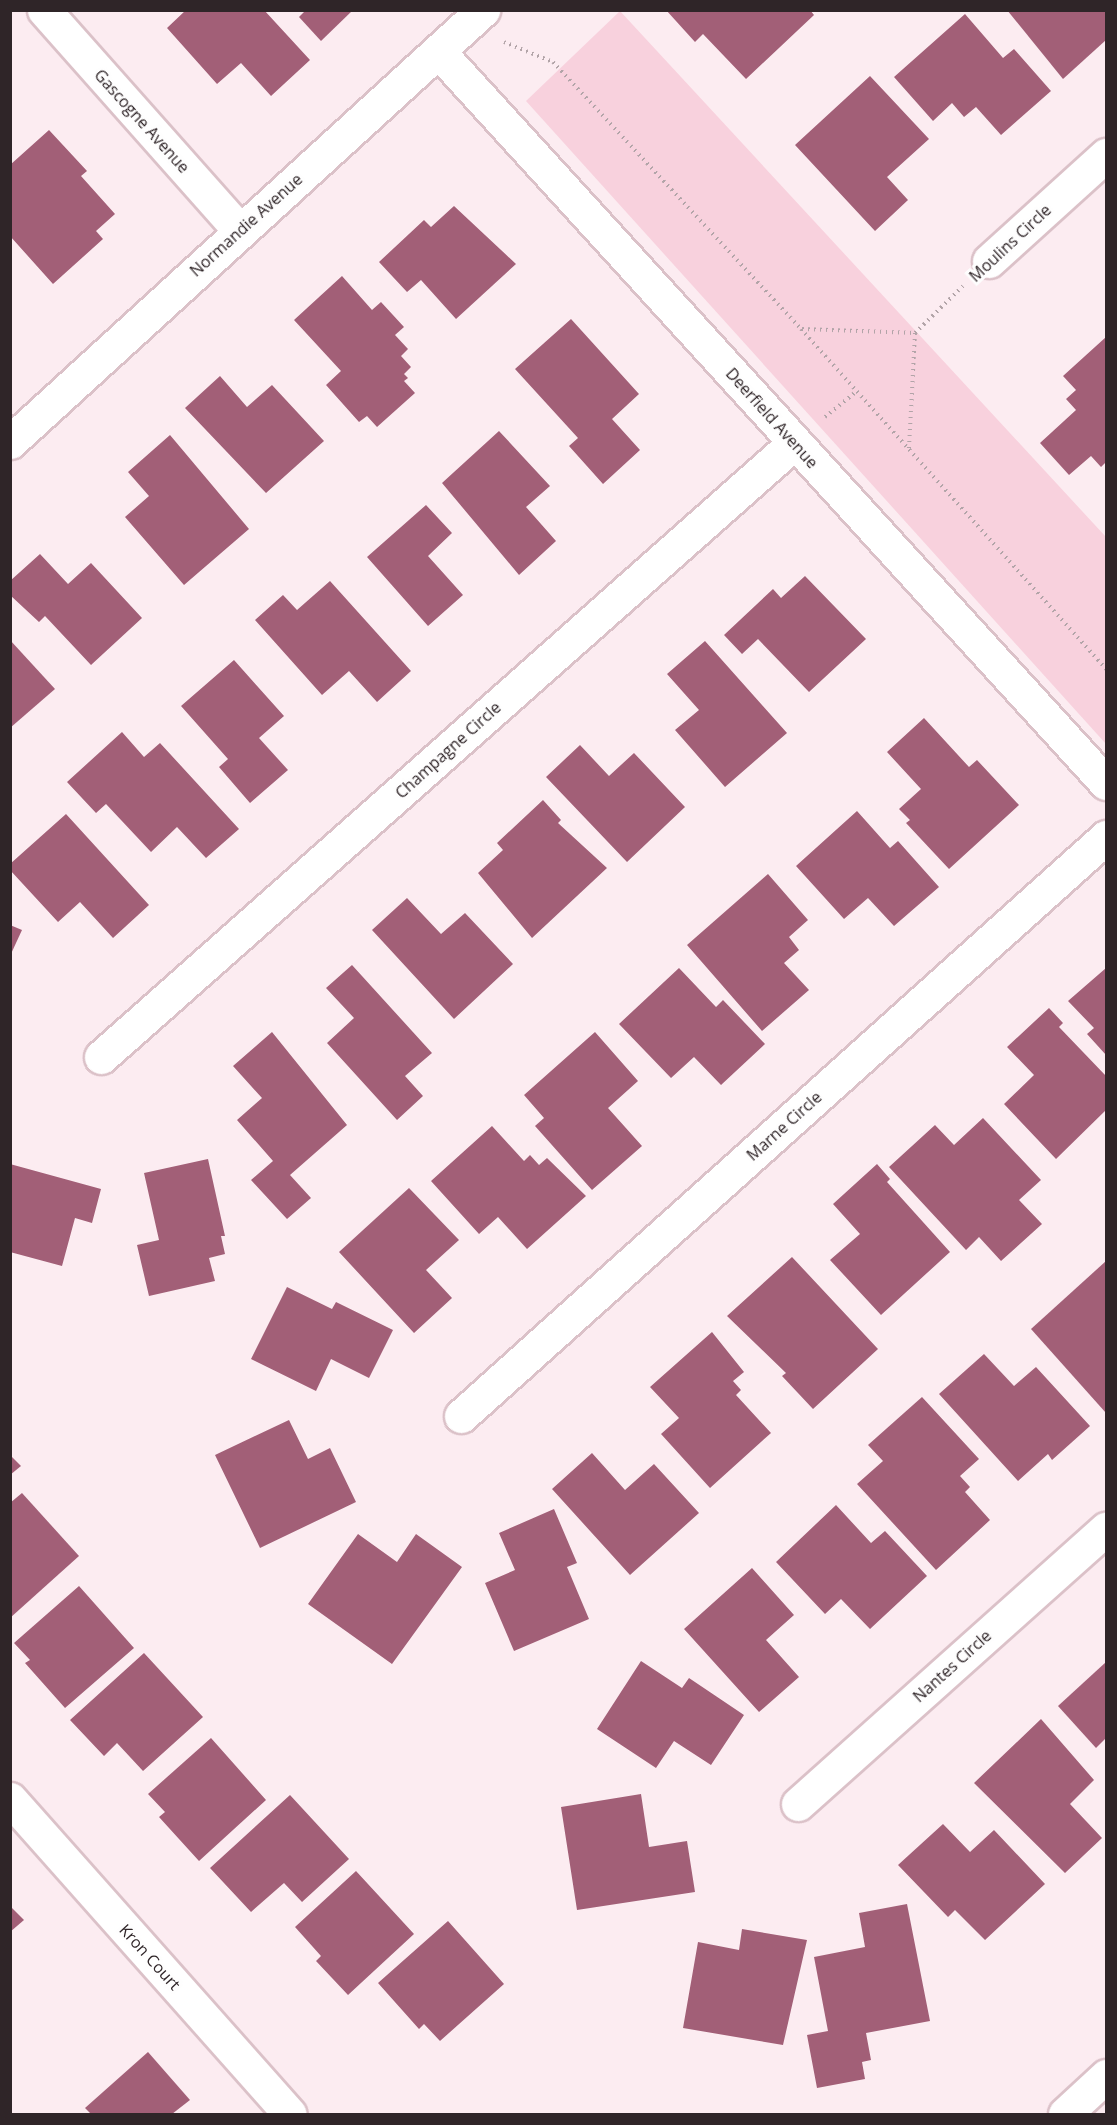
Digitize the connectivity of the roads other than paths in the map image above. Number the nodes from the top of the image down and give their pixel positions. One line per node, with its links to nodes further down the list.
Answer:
1 (44, 10): 5 (street, Gascogne Avenue)
2 (478, 15): 3 (street, Normandie Avenue)
3 (438, 51): 5 (street, Normandie Avenue); 8 (street, Deerfield Avenue)
4 (1107, 155): 6 (street, Moulins Circle)
5 (240, 231): 7 (street, Normandie Avenue)
6 (989, 261)
7 (10, 441)
8 (794, 443): 9 (street, Deerfield Avenue); 11 (street, Champagne Circle)
9 (1107, 783)
10 (1107, 837): 12 (street, Marne Circle)
11 (101, 1057)
12 (461, 1416)
13 (1107, 1529): 15 (street, Nantes Circle)
14 (10, 1799): 17 (street, Kron Court)
15 (798, 1804)
16 (1107, 2076): 18 (street)
17 (290, 2115)
18 (1065, 2115)

